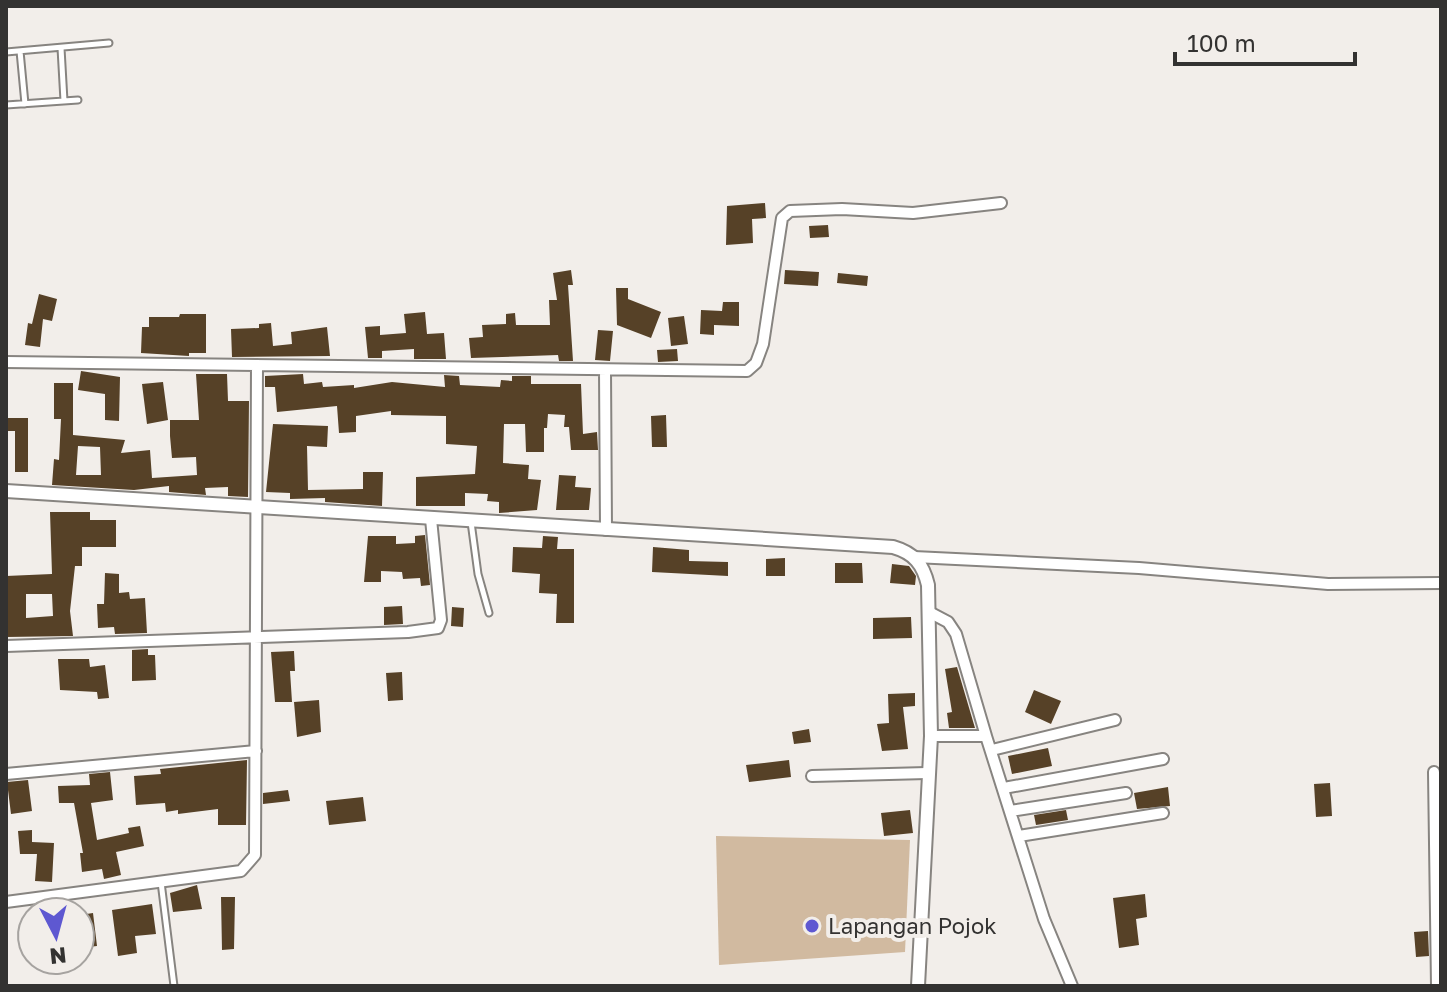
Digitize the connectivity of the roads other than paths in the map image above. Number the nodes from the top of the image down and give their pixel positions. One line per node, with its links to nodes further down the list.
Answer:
1 (109, 43): 2 (lane)
2 (61, 48): 3 (lane); 6 (lane)
3 (20, 51): 4 (lane); 7 (lane)
4 (6, 52)
5 (78, 100): 6 (lane)
6 (64, 101): 7 (lane)
7 (25, 104): 8 (lane)
8 (6, 105)
9 (1001, 203): 12 (street)
10 (6, 362): 11 (street)
11 (257, 365): 12 (street); 14 (street)
12 (605, 370): 17 (street)
13 (6, 491): 14 (street)
14 (259, 508): 15 (street); 22 (street)
15 (431, 519): 16 (street); 22 (street)
16 (471, 521): 17 (street); 21 (lane)
17 (606, 530): 18 (street)
18 (914, 557): 19 (street); 20 (street)
19 (1441, 583)
20 (929, 612): 25 (street); 26 (street)
21 (489, 613)
22 (258, 637): 23 (street); 28 (street)
23 (6, 646)
24 (1115, 720): 27 (street)
25 (931, 736): 26 (street); 31 (street)
26 (986, 736): 27 (street)
27 (992, 750): 34 (street)
28 (256, 751): 32 (street); 39 (street)
29 (1163, 759): 34 (street)
30 (1434, 772): 44 (street)
31 (927, 773): 33 (street); 42 (street)
32 (6, 774)
33 (812, 776)
34 (1004, 788): 36 (street)
35 (1126, 793): 36 (street)
36 (1010, 811): 38 (street)
37 (1163, 813): 38 (street)
38 (1019, 836): 43 (street)
39 (161, 881): 40 (street); 41 (lane)
40 (6, 902)
41 (174, 986)
42 (918, 986)
43 (1072, 986)
44 (1437, 986)

